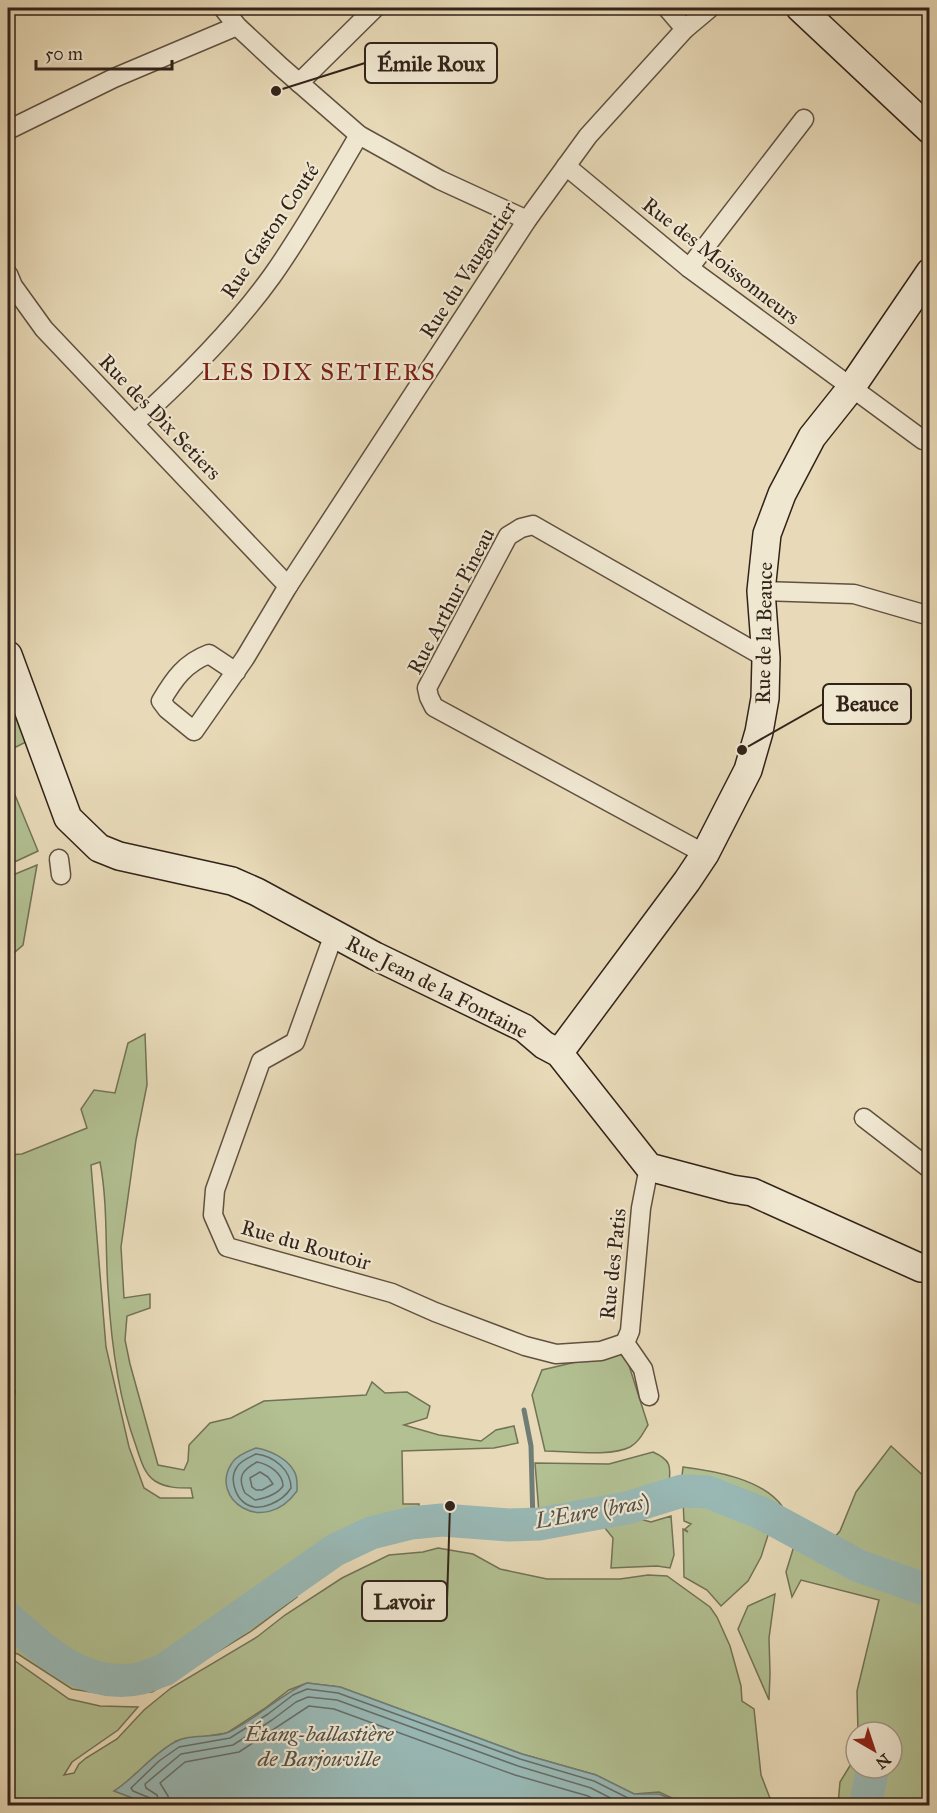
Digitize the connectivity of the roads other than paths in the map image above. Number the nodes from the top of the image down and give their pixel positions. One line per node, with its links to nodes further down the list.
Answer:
1 (223, 8): 6 (street)
2 (375, 8): 8 (street)
3 (667, 8): 7 (street)
4 (710, 8): 7 (street, Rue du Vaugautier)
5 (800, 8): 11 (street)
6 (237, 26): 8 (street); 10 (street)
7 (685, 28): 13 (street, Rue du Vaugautier)
8 (299, 83): 12 (street)
9 (804, 119): 15 (street)
10 (8, 130)
11 (930, 130)
12 (359, 135): 14 (street); 19 (street, Rue Gaston Couté)
13 (566, 166): 14 (street, Rue du Vaugautier); 15 (street, Rue des Moissonneurs)
14 (527, 220): 21 (street, Rue du Vaugautier)
15 (689, 268): 18 (street, Rue des Moissonneurs)
16 (930, 272): 18 (street, Rue de la Beauce)
17 (8, 274): 19 (street, Rue des Dix Setiers)
18 (851, 388): 20 (street, Rue des Moissonneurs); 22 (street, Rue de la Beauce)
19 (135, 423): 21 (street, Rue des Dix Setiers)
20 (930, 442)
21 (288, 586): 26 (street, Rue du Vaugautier)
22 (761, 591): 23 (street); 25 (street, Rue de la Beauce)
23 (930, 616)
24 (8, 655): 28 (street, Rue Jean de la Fontaine)
25 (766, 658): 27 (street, Rue de la Beauce); 27 (street, Rue Arthur Pineau)
26 (236, 672): 26 (street, Rue du Vaugautier)
27 (705, 854): 29 (street, Rue de la Beauce)
28 (334, 934): 29 (street, Rue Jean de la Fontaine); 34 (street, Rue du Routoir)
29 (559, 1053): 31 (street, Rue Jean de la Fontaine)
30 (864, 1119): 32 (street)
31 (649, 1167): 33 (street); 34 (street, Rue des Patis)
32 (930, 1169)
33 (925, 1270)
34 (625, 1343): 35 (street, Rue des Patis)
35 (649, 1396)

